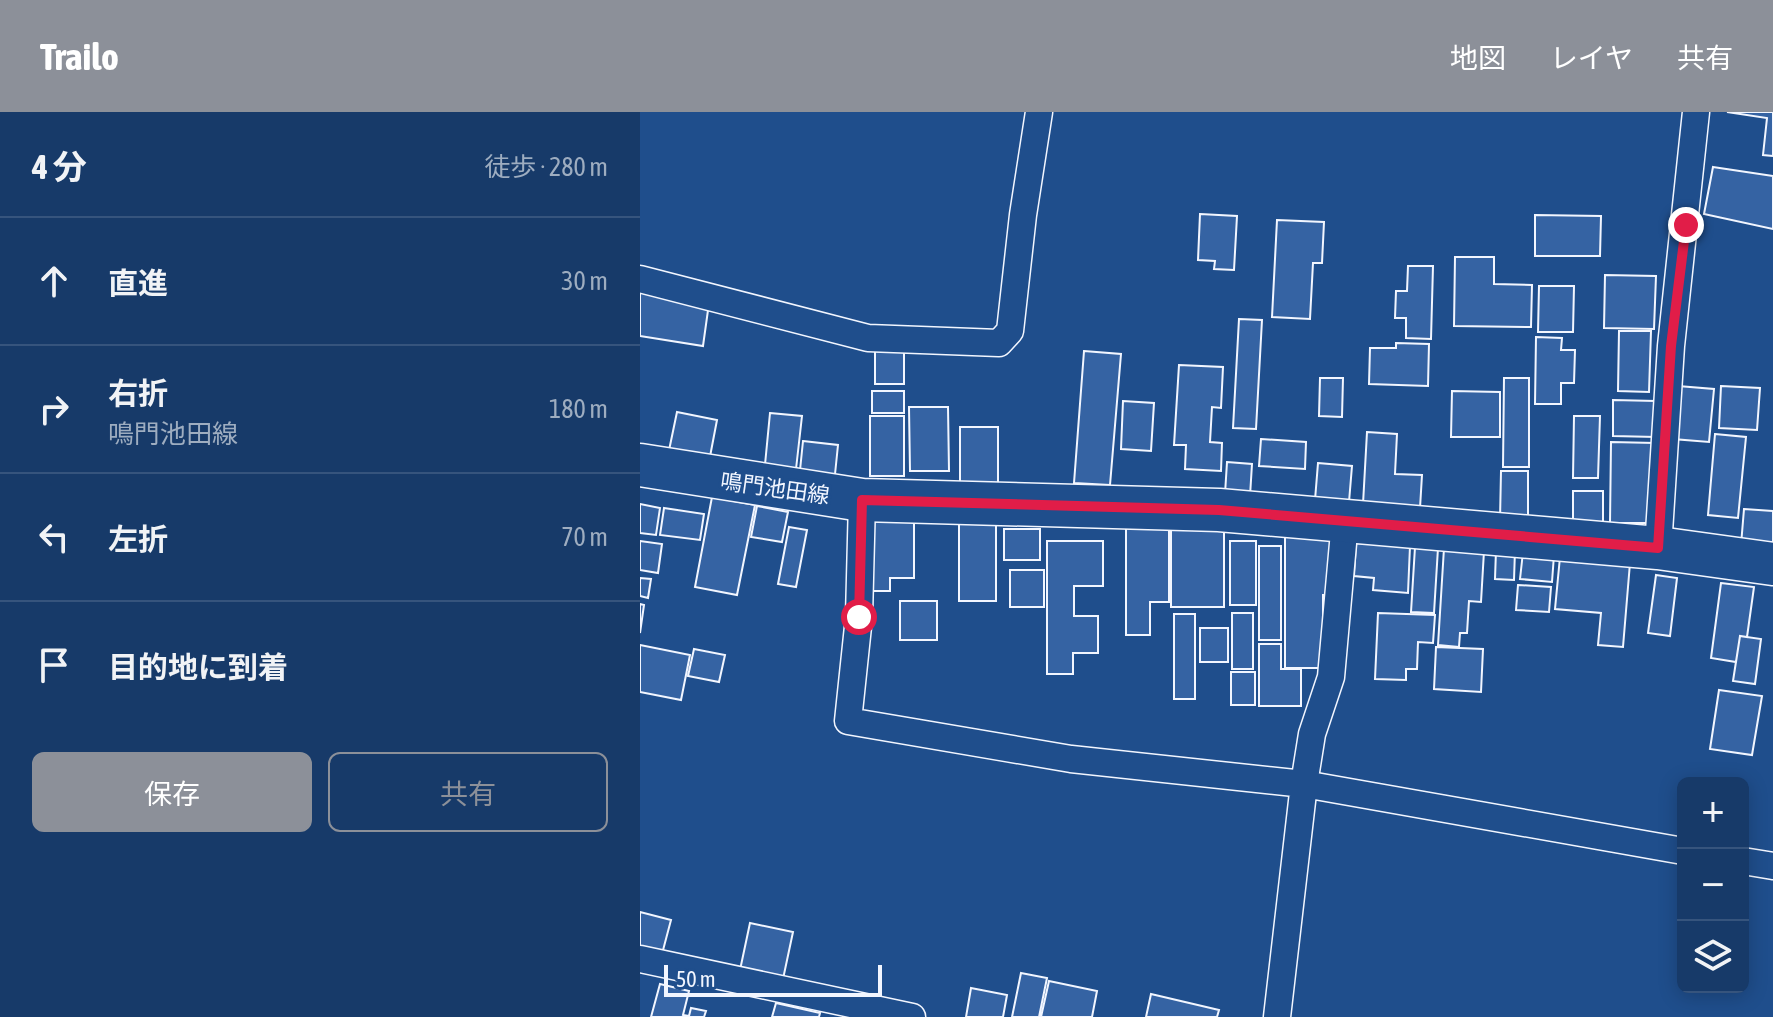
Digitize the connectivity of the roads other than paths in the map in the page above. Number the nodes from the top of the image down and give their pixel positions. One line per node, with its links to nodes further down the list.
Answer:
1 (1039, 112): 3 (street)
2 (1696, 112): 7 (street)
3 (640, 279)
4 (640, 465): 5 (main road, 鳴門池田線)
5 (862, 500): 6 (main road, 鳴門池田線); 9 (street)
6 (1345, 521): 7 (main road, 鳴門池田線); 9 (street)
7 (1658, 548): 8 (main road, 鳴門池田線)
8 (1773, 564)
9 (1304, 784): 10 (street); 15 (street)
10 (1677, 850)
11 (1749, 862): 12 (street)
12 (1773, 866)
13 (640, 959): 14 (street)
14 (912, 1017)
15 (1277, 1017)

